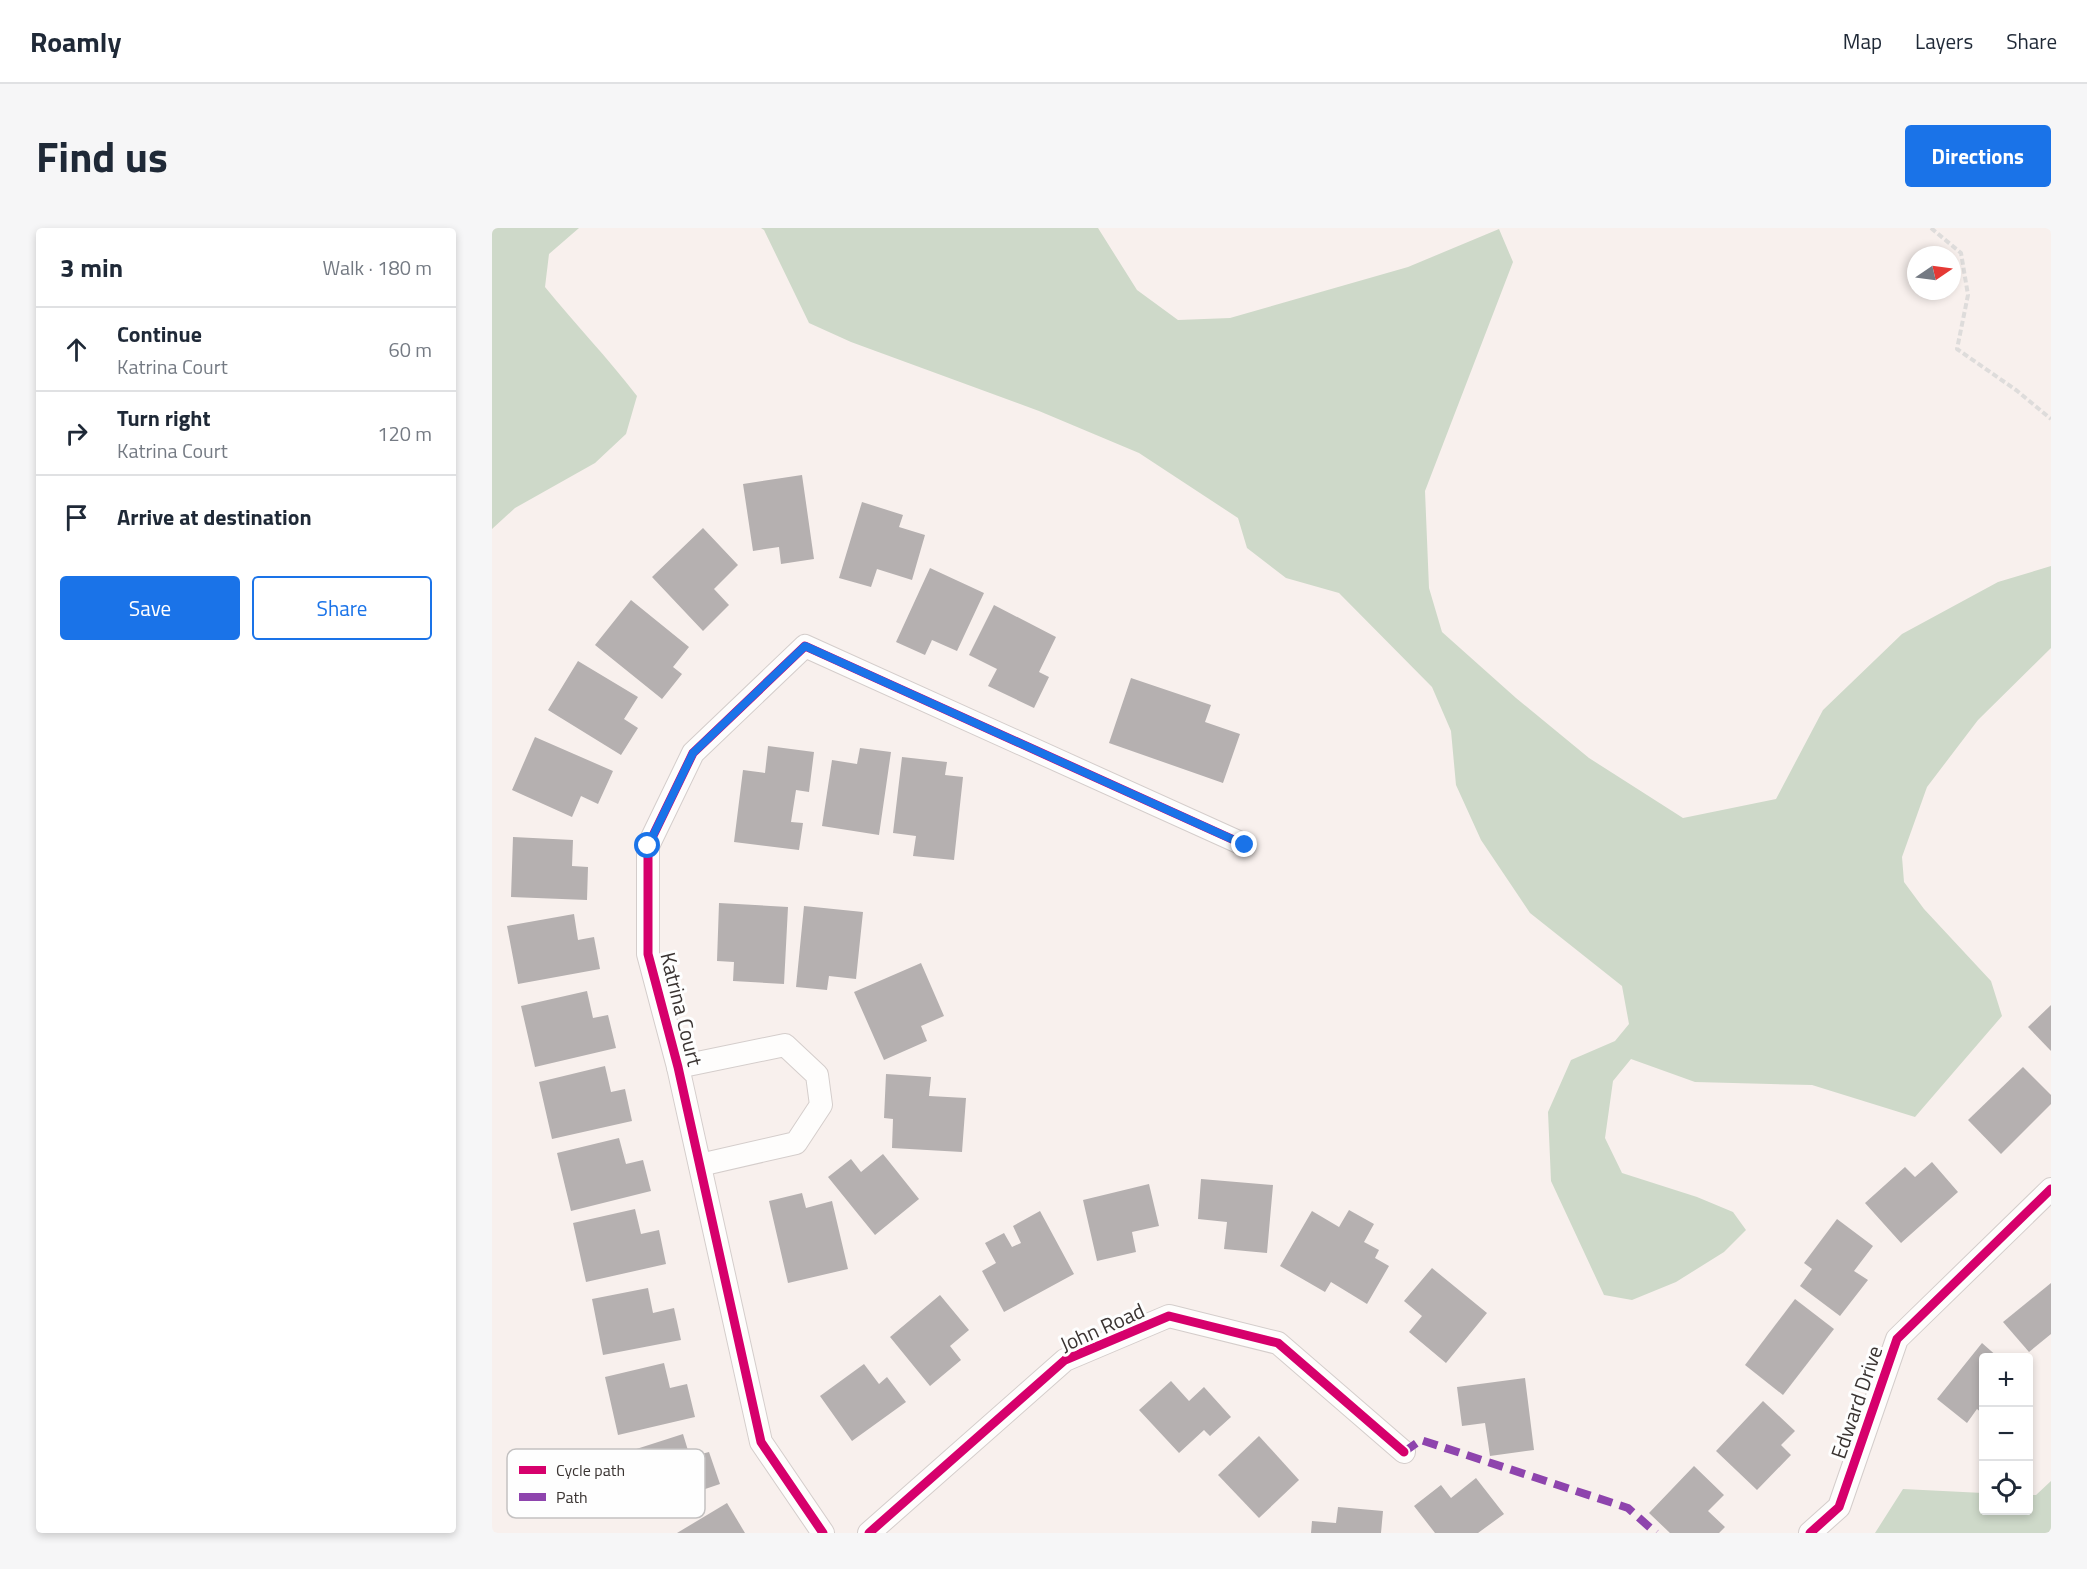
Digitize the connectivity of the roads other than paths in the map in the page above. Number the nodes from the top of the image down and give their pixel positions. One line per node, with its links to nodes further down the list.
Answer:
1 (1245, 845): 2 (street, Katrina Court)
2 (678, 1067): 3 (street, Katrina Court); 3 (street)
3 (700, 1165): 6 (street, Katrina Court)
4 (2051, 1189): 8 (street, Edward Drive)
5 (1404, 1452): 7 (street, John Road)
6 (823, 1533)
7 (869, 1533)
8 (1810, 1533)

